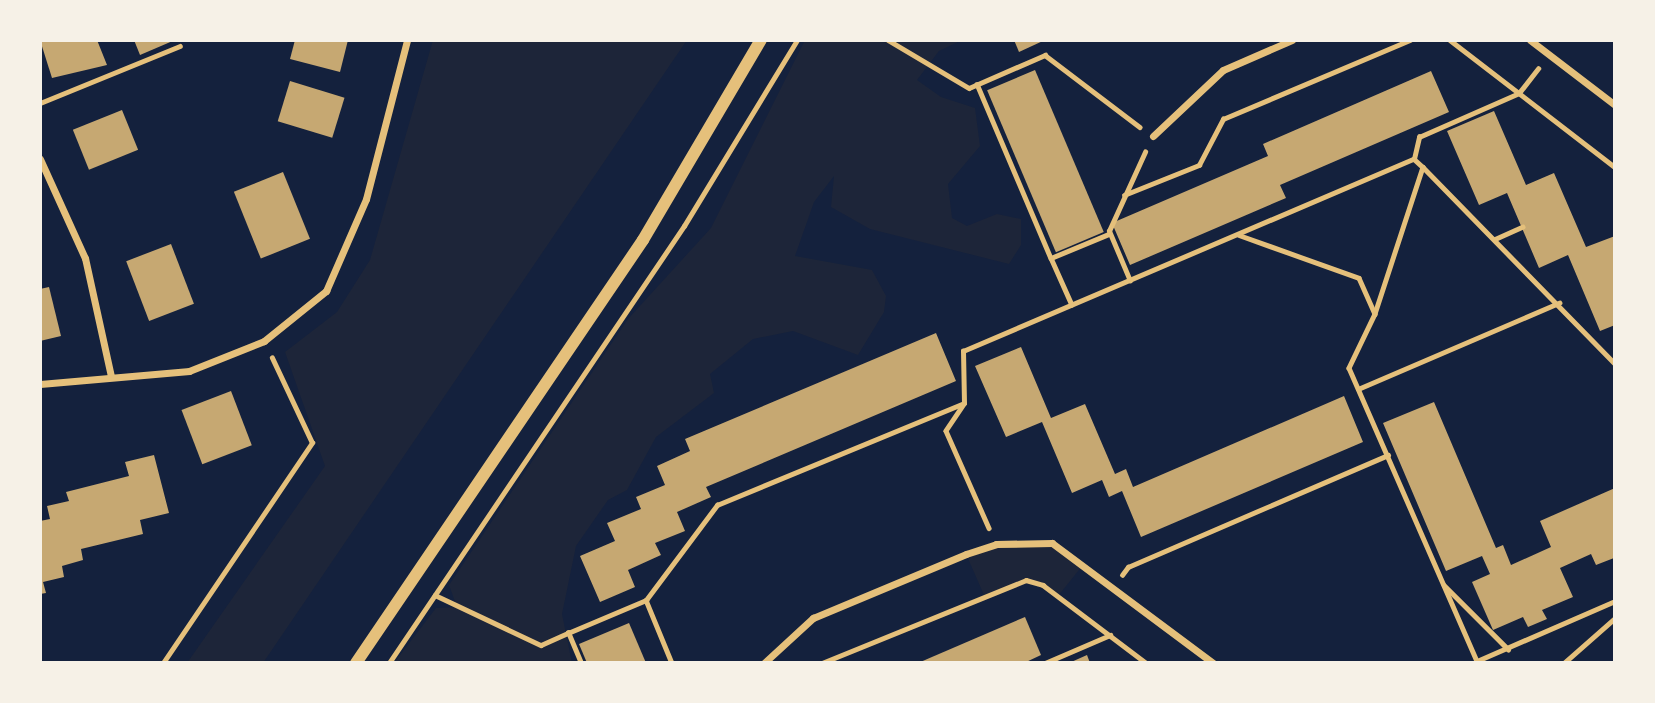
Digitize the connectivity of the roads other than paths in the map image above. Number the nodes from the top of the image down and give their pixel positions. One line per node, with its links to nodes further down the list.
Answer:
1 (407, 40): 10 (street)
2 (761, 40): 12 (street)
3 (1292, 40): 8 (street)
4 (1530, 40): 7 (street)
5 (180, 46): 6 (lane)
6 (40, 103)
7 (1615, 105)
8 (1153, 136)
9 (40, 159): 10 (street)
10 (111, 376): 11 (street)
11 (40, 384)
12 (356, 663)
13 (764, 663): 14 (street)
14 (1213, 663)

